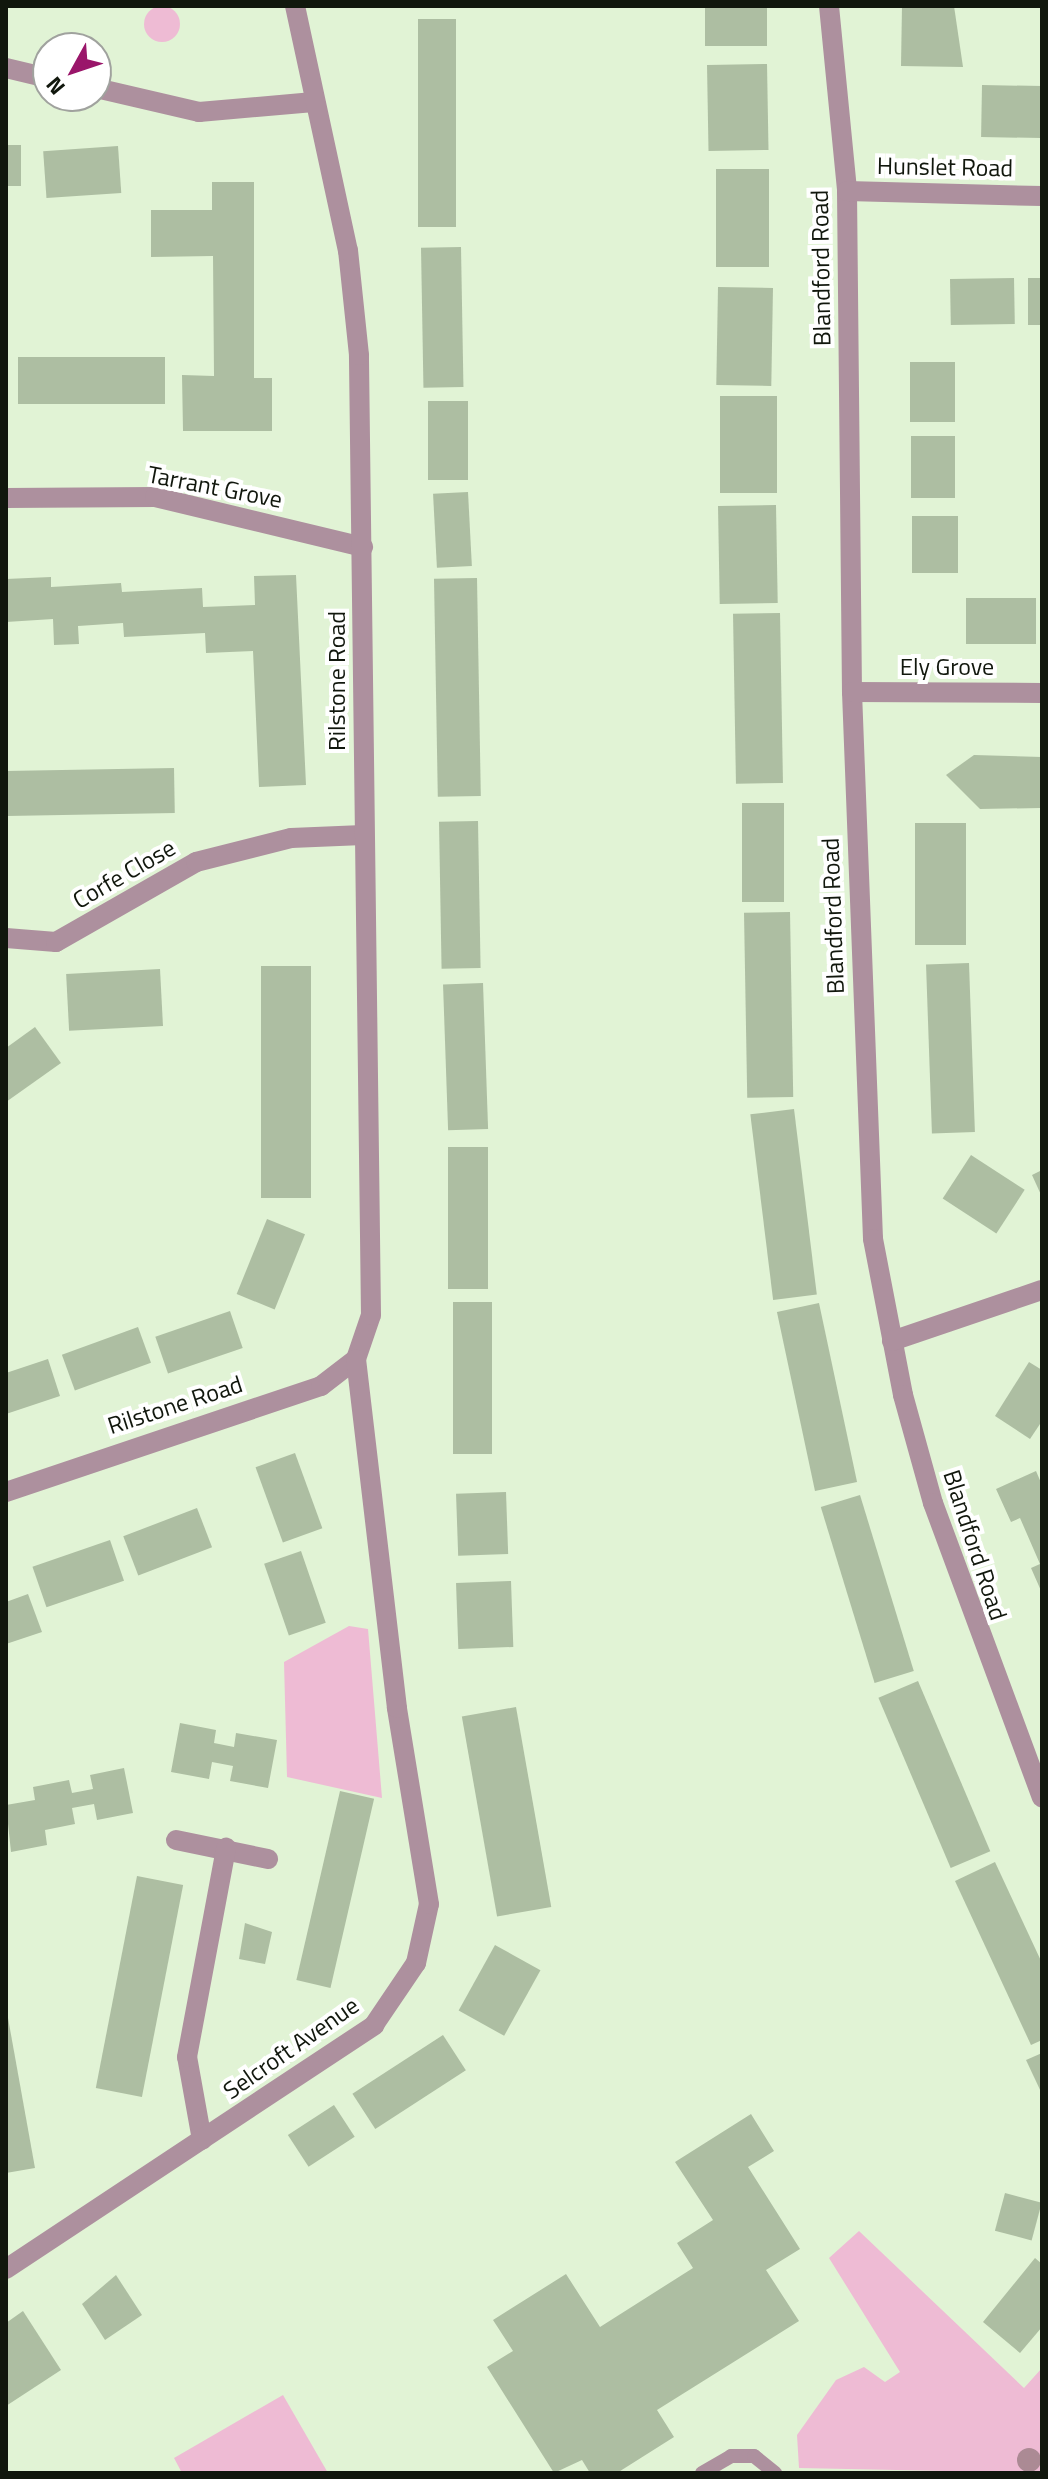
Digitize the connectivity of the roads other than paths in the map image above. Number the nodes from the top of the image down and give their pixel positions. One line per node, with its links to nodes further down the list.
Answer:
1 (295, 6): 6 (street, Rilstone Road)
2 (829, 6): 7 (street, Blandford Road)
3 (6, 68): 4 (street)
4 (32, 74)
5 (112, 92): 6 (street)
6 (314, 102): 10 (street, Rilstone Road)
7 (847, 191): 8 (street, Hunslet Road); 11 (street, Blandford Road)
8 (1042, 196)
9 (6, 498): 10 (street, Tarrant Grove)
10 (363, 547): 13 (street, Rilstone Road)
11 (852, 692): 12 (street, Ely Grove); 16 (street, Blandford Road)
12 (1042, 693)
13 (363, 835): 14 (street, Corfe Close); 17 (street, Rilstone Road)
14 (6, 938)
15 (1042, 1290): 16 (street)
16 (892, 1341): 20 (street, Blandford Road)
17 (356, 1359): 18 (street, Rilstone Road); 19 (street, Rilstone Road)
18 (6, 1492)
19 (397, 1708): 24 (street, Selcroft Avenue)
20 (1042, 1798)
21 (176, 1840): 22 (street)
22 (226, 1848): 23 (street); 24 (street, Selcroft Avenue)
23 (268, 1859)
24 (202, 2140): 25 (street, Selcroft Avenue)
25 (6, 2269)
26 (702, 2473): 27 (lane)
27 (775, 2473)

